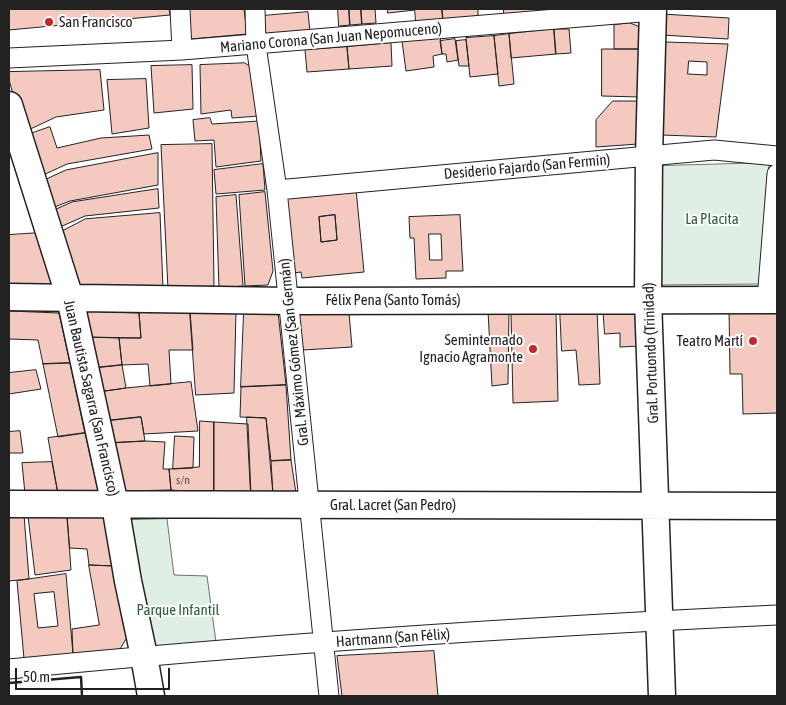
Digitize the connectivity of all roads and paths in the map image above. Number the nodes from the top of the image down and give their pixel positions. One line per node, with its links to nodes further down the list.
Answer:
1 (180, 9): 5 (street)
2 (255, 9): 4 (street, Gral. Máximo Gómez (San Germán))
3 (653, 10): 4 (street, Mariano Corona (San Juan Nepomuceno)); 8 (street, Gral. Portuondo (Trinidad))
4 (256, 45): 5 (street, Mariano Corona (San Juan Nepomuceno)); 11 (street, Gral. Máximo Gómez (San Germán))
5 (182, 50): 6 (street, Mariano Corona (San Juan Nepomuceno))
6 (9, 58)
7 (9, 105): 13 (street, Juan Bautista Sagarra (San Francisco))
8 (649, 156): 9 (street, Desiderio Fajardo (San Fermín)); 11 (street, Desiderio Fajardo (San Fermín)); 14 (street, Gral. Portuondo (Trinidad))
9 (777, 156)
10 (777, 174): 15 (street)
11 (277, 190): 16 (street, Gral. Máximo Gómez (San Germán))
12 (9, 297): 13 (street, Félix Pena (Santo Tomás))
13 (70, 298): 16 (street, Félix Pena (Santo Tomás)); 18 (street, Juan Bautista Sagarra (San Francisco))
14 (648, 299): 15 (street, Félix Pena (Santo Tomás)); 16 (street, Félix Pena (Santo Tomás)); 20 (street, Gral. Portuondo (Trinidad))
15 (772, 300)
16 (289, 301): 19 (street, Gral. Máximo Gómez (San Germán))
17 (9, 504): 18 (street, Gral. Lacret (San Pedro))
18 (115, 504): 19 (street, Gral. Lacret (San Pedro)); 25 (street, Juan Bautista Sagarra (San Francisco))
19 (309, 505): 20 (street, Gral. Lacret (San Pedro)); 24 (street, Gral. Máximo Gómez (San Germán))
20 (655, 505): 21 (street, Gral. Lacret (San Pedro)); 23 (street, Gral. Portuondo (Trinidad))
21 (777, 506)
22 (777, 615): 23 (street, Hartmann (San Félix))
23 (661, 620): 24 (street, Hartmann (San Félix)); 29 (street, Gral. Portuondo (Trinidad))
24 (322, 642): 25 (street, Hartmann (San Félix)); 28 (street, Gral. Máximo Gómez (San Germán))
25 (144, 656): 26 (street, Hartmann (San Félix)); 27 (street, Juan Bautista Sagarra (San Francisco))
26 (9, 669)
27 (151, 696)
28 (329, 696)
29 (662, 696)

